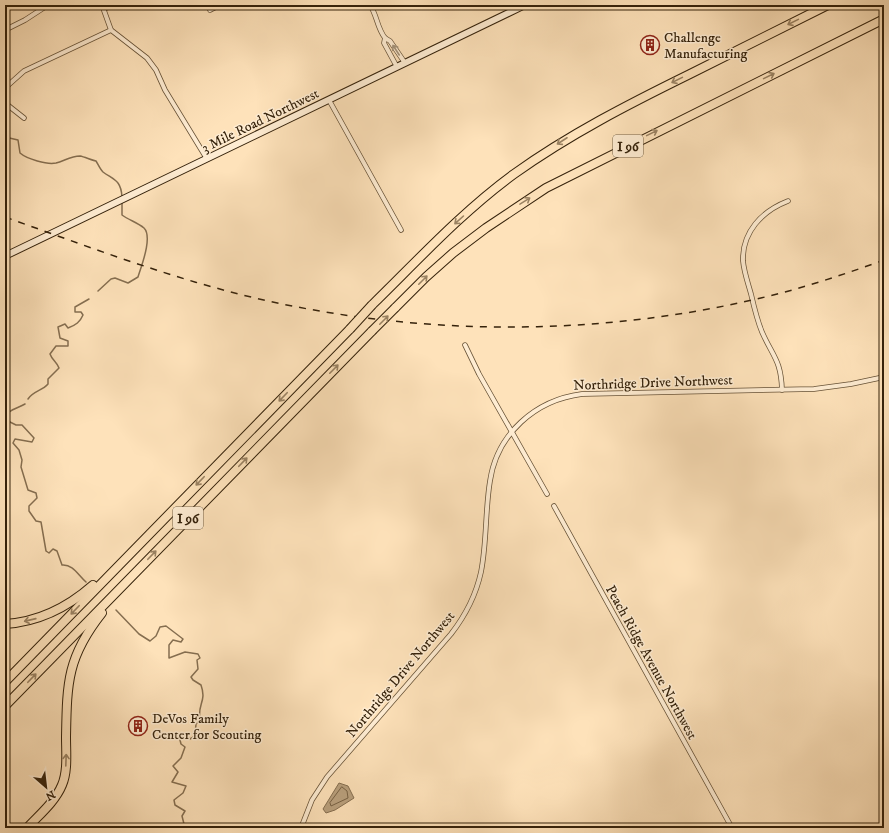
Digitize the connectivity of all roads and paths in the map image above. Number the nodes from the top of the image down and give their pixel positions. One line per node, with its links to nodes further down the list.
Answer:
1 (48, 5): 10 (street)
2 (113, 5): 7 (street)
3 (220, 5): 8 (street)
4 (370, 5): 12 (street)
5 (525, 5): 13 (main road, 3 Mile Road Northwest)
6 (828, 5): 29 (highway, I 96, one-way to 29, bridge)
7 (103, 7): 11 (street)
8 (210, 10)
9 (884, 19): 30 (highway, I 96, one-way to 9, bridge)
10 (5, 30)
11 (111, 30): 15 (street); 19 (street)
12 (385, 38): 13 (street, one-way to 12); 14 (street)
13 (404, 64): 14 (main road, 3 Mile Road Northwest)
14 (397, 67): 16 (main road, 3 Mile Road Northwest)
15 (5, 88)
16 (329, 100): 19 (main road, 3 Mile Road Northwest); 21 (street)
17 (5, 103): 18 (street)
18 (24, 118)
19 (207, 159): 22 (main road, 3 Mile Road Northwest)
20 (788, 201): 25 (street)
21 (401, 230)
22 (5, 256)
23 (465, 345): 26 (street)
24 (884, 377): 25 (street, Northridge Drive Northwest)
25 (782, 390): 26 (street, Northridge Drive Northwest)
26 (512, 431): 27 (street); 35 (street, Northridge Drive Northwest)
27 (547, 494)
28 (554, 506): 36 (street, Peach Ridge Avenue Northwest)
29 (141, 542): 31 (highway, one-way to 31); 32 (highway, I 96, one-way to 32)
30 (135, 573): 33 (highway, I 96, one-way to 30); 34 (highway, one-way to 30)
31 (5, 624)
32 (5, 682)
33 (5, 706)
34 (27, 828)
35 (301, 828)
36 (732, 828)

